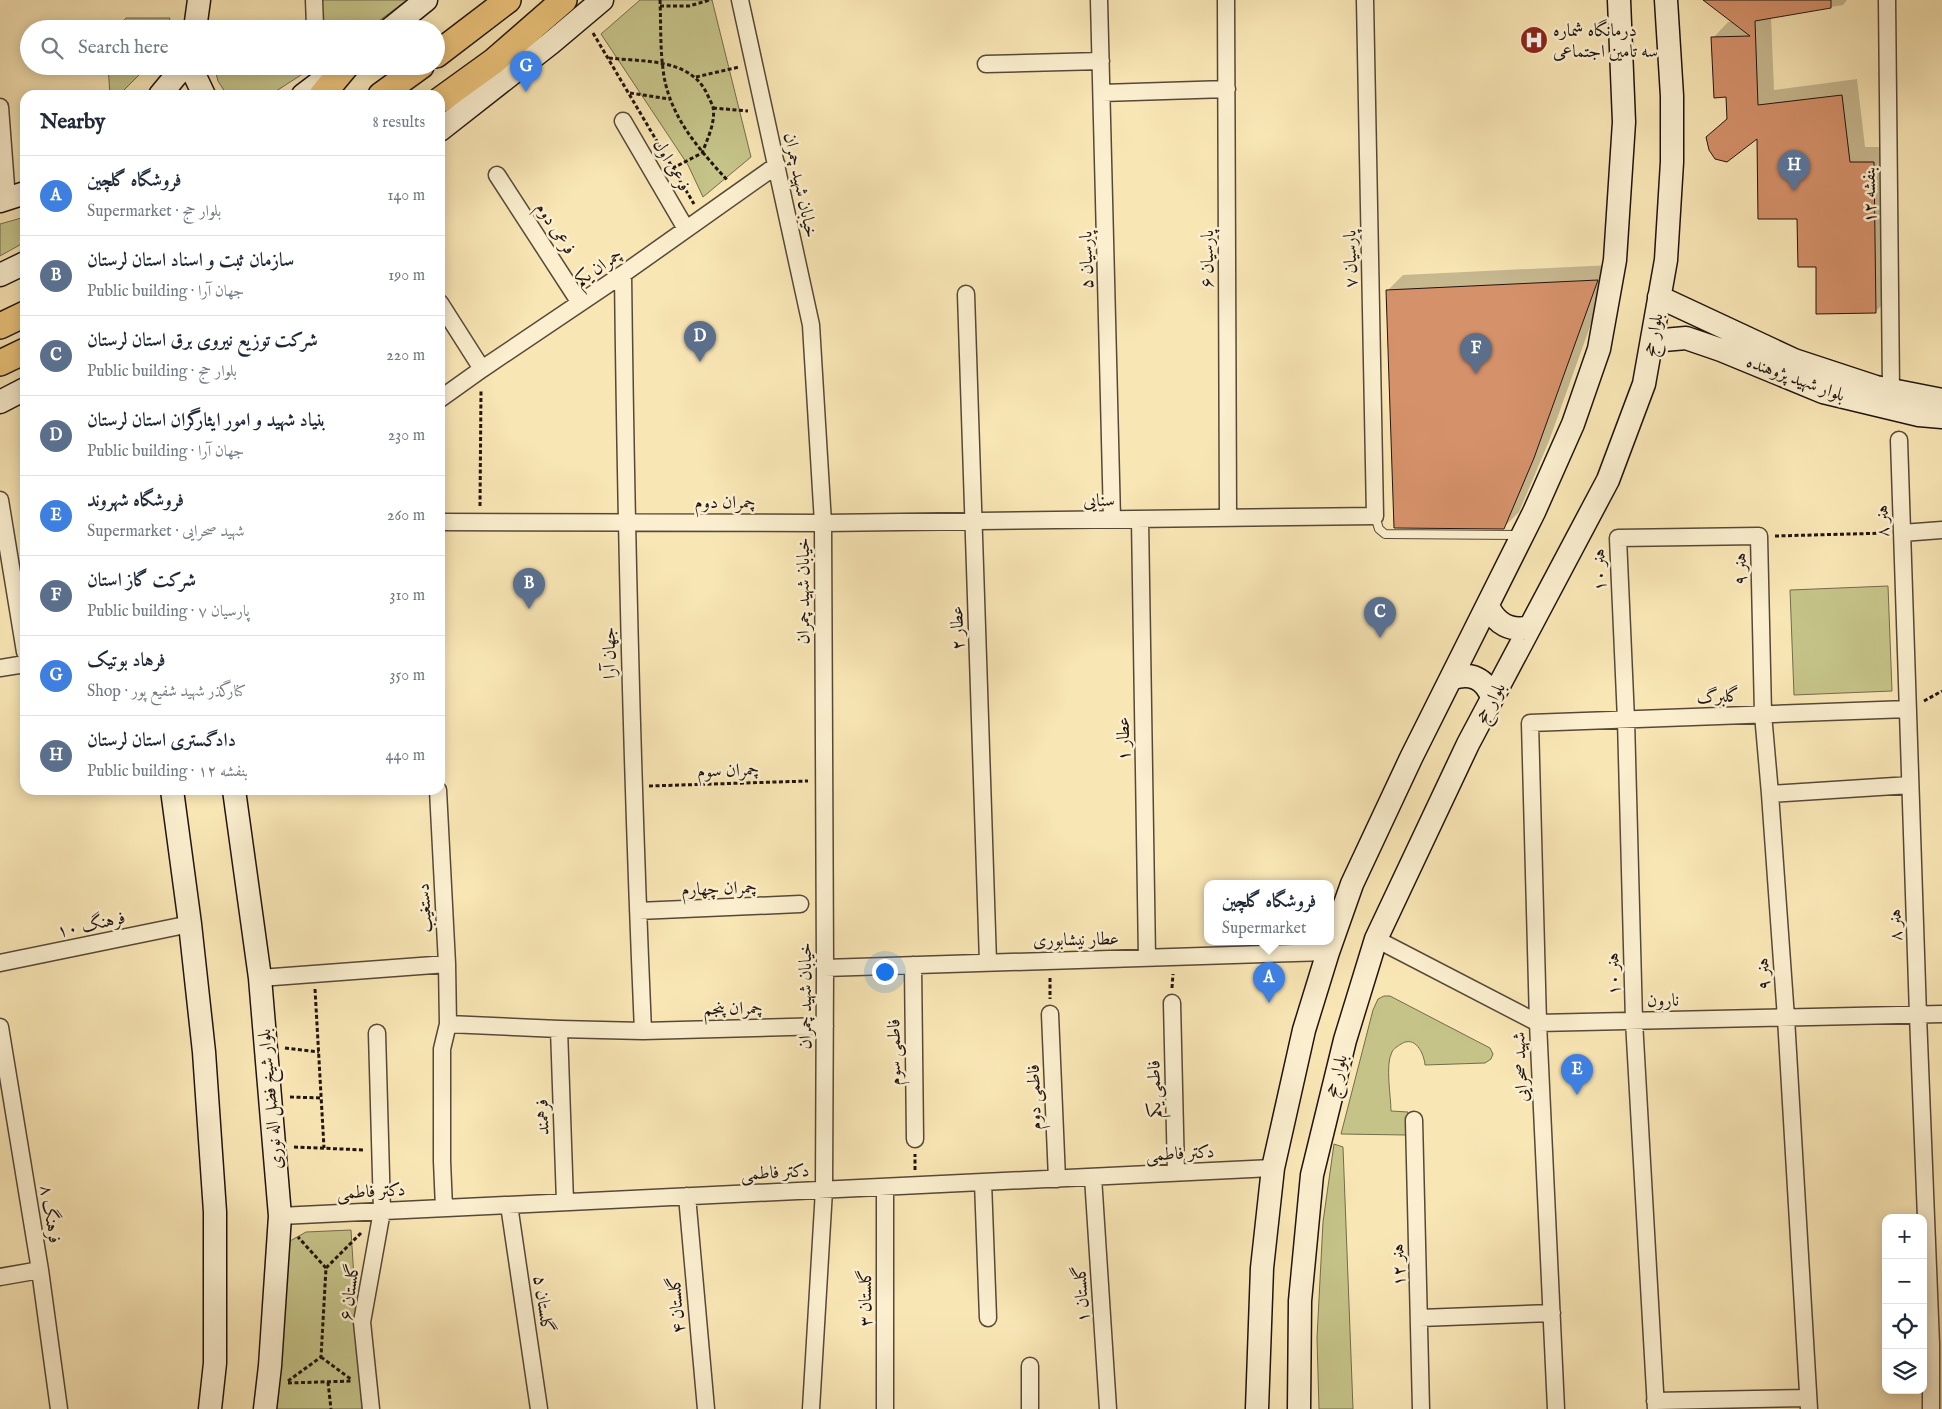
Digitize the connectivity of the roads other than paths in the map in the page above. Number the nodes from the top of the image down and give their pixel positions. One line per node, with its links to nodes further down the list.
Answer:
1 (198, 0): 14 (main road)
2 (314, 0): 15 (street)
3 (426, 0): 16 (main road)
4 (508, 0): 17 (main road)
5 (564, 0): 32 (main road)
6 (602, 0): 35 (main road)
7 (740, 0): 36 (street, خیابان شهید چمران)
8 (1099, 0): 18 (street, پارسیان ۵)
9 (1226, 0): 25 (street, پارسیان ۶)
10 (1365, 0): 61 (street, پارسیان ۷)
11 (1619, 0): 71 (main road)
12 (1666, 0): 44 (main road, بلوار حج)
13 (1887, 0): 53 (street, بنفشه ۱۲)
14 (196, 20)
15 (315, 20)
16 (401, 20)
17 (445, 49)
18 (1101, 61): 19 (street); 31 (street, پارسیان ۵)
19 (986, 64)
20 (177, 75): 26 (main road)
21 (195, 75): 27 (main road)
22 (329, 75): 28 (main road)
23 (339, 75): 29 (main road)
24 (409, 75): 30 (main road)
25 (1227, 89): 31 (street); 62 (street, پارسیان ۶)
26 (164, 90)
27 (202, 90)
28 (309, 90)
29 (326, 90)
30 (388, 90)
31 (1102, 93): 63 (street, پارسیان ۵)
32 (445, 96)
33 (0, 107): 38 (street)
34 (623, 121): 39 (street, فرعی اول)
35 (445, 126)
36 (777, 165): 39 (street, چمران یکم); 68 (street, خیابان شهید چمران)
37 (498, 175): 45 (street, فرعی دوم)
38 (11, 198)
39 (686, 229): 41 (street, چمران یکم)
40 (20, 265): 42 (main road)
41 (623, 274): 45 (street, چمران یکم); 67 (street, جهان آرا)
42 (0, 275)
43 (966, 294): 65 (street, عطار ۲)
44 (1660, 296): 49 (main road, بلوار حج); 53 (main road, بلوار شهید پژوهنده)
45 (580, 303): 52 (street, چمران یکم)
46 (445, 310): 52 (street)
47 (20, 316): 48 (main road)
48 (0, 326)
49 (1652, 341): 58 (main road, بلوار شهید پژوهنده); 75 (main road, بلوار حج)
50 (20, 353): 51 (main road)
51 (0, 363)
52 (482, 369): 55 (street, چمران یکم)
53 (1891, 390): 56 (main road, بلوار شهید پژوهنده)
54 (20, 392): 57 (main road)
55 (445, 395)
56 (1942, 400)
57 (0, 402)
58 (1942, 418)
59 (1899, 440): 70 (street, هنر ۸)
60 (0, 500): 74 (street)
61 (1375, 516): 62 (street, سنایی); 71 (lane)
62 (1228, 518): 64 (street, سنایی)
63 (1112, 519): 64 (street, سنایی); 65 (street, سنایی)
64 (1140, 519): 96 (street, عطار ۱)
65 (973, 521): 68 (street, سنایی); 97 (street, عطار ۲)
66 (445, 522): 67 (street, چمران دوم)
67 (626, 522): 68 (street, چمران دوم); 90 (street, جهان آرا)
68 (823, 523): 101 (street, خیابان شهید چمران)
69 (1942, 530): 70 (street)
70 (1902, 533): 80 (street, هنر ۸)
71 (1523, 535): 73 (main road)
72 (1618, 538): 81 (street, هنر ۹); 82 (street, هنر ۱۰)
73 (1488, 606): 75 (main road); 78 (main road)
74 (20, 622)
75 (1530, 626): 79 (main road, بلوار حج)
76 (20, 665): 77 (street)
77 (0, 668)
78 (1451, 679): 79 (main road); 92 (main road)
79 (1492, 698): 93 (main road, بلوار حج)
80 (1908, 709): 81 (street, گلبرگ); 84 (street, هنر ۸)
81 (1763, 714): 82 (street, گلبرگ); 85 (street, هنر ۹)
82 (1626, 720): 83 (street, گلبرگ); 108 (street, هنر ۱۰)
83 (1530, 723): 109 (street, شهید صحرایی)
84 (1910, 785): 85 (street); 105 (street, هنر ۸)
85 (1770, 794): 107 (street, هنر ۹)
86 (173, 795): 91 (main road)
87 (235, 795): 102 (main road, بلوار شیخ فضل اله نوری)
88 (438, 795): 99 (street, دستغیب)
89 (800, 904): 90 (street, چمران چهارم)
90 (638, 911): 114 (street, جهان آرا)
91 (190, 924): 98 (street, فرهنگ ۱۰); 142 (main road)
92 (1334, 935)
93 (1376, 939): 109 (street, نارون); 151 (main road, بلوار حج)
94 (1330, 945): 95 (main road)
95 (1328, 952): 96 (street, عطار نیشابوری); 118 (main road)
96 (1146, 958): 97 (street, عطار نیشابوری)
97 (988, 962): 100 (street, عطار نیشابوری)
98 (0, 963)
99 (447, 964): 102 (street); 110 (street, دستغیب)
100 (913, 965): 101 (street, عطار نیشابوری); 117 (street, فاطمی سوم)
101 (825, 968): 111 (street, خیابان شهید چمران)
102 (260, 978): 130 (main road, بلوار شیخ فضل اله نوری)
103 (1172, 1003): 119 (street, فاطمی یکم)
104 (1050, 1014): 121 (street, فاطمی دوم)
105 (1918, 1014): 106 (street, نارون); 107 (street, نارون); 136 (street, هنر ۸)
106 (1942, 1014)
107 (1786, 1018): 108 (street, نارون); 139 (street, هنر ۹)
108 (1634, 1021): 109 (street, نارون); 140 (street, هنر ۱۰)
109 (1538, 1023): 133 (street, شهید صحرایی)
110 (448, 1024): 113 (street, چمران پنجم); 128 (street, دستغیب)
111 (824, 1026): 114 (street, چمران پنجم); 124 (street, خیابان شهید چمران)
112 (0, 1027): 131 (street, فرهنگ ۸)
113 (559, 1029): 114 (street, چمران پنجم); 126 (street, فرهمند)
114 (643, 1031)
115 (377, 1033): 129 (street, گلستان ۶)
116 (1414, 1120): 135 (street, هنر ۱۲)
117 (915, 1139)
118 (1273, 1168): 119 (street, دکتر فاطمی); 150 (main road)
119 (1176, 1173): 120 (street, دکتر فاطمی)
120 (1093, 1177): 121 (street, دکتر فاطمی); 149 (street, گلستان ۱)
121 (1057, 1179): 122 (street, دکتر فاطمی)
122 (983, 1182): 123 (street, دکتر فاطمی); 134 (street)
123 (885, 1187): 124 (street, دکتر فاطمی); 147 (street, گلستان ۳)
124 (824, 1190): 125 (street, دکتر فاطمی); 146 (street, خیابان شهید چمران)
125 (687, 1196): 126 (street, دکتر فاطمی); 145 (street, گلستان ۴)
126 (565, 1202): 127 (street, دکتر فاطمی)
127 (510, 1205): 128 (street, دکتر فاطمی); 144 (street, گلستان ۵)
128 (444, 1208): 129 (street, دکتر فاطمی)
129 (382, 1211): 130 (street, دکتر فاطمی); 138 (street, گلستان ۶)
130 (280, 1216): 143 (main road, بلوار شیخ فضل اله نوری)
131 (40, 1270): 132 (street); 141 (street, فرهنگ ۸)
132 (0, 1277)
133 (1552, 1314): 135 (street); 153 (street, شهید صحرایی)
134 (988, 1318)
135 (1420, 1318): 152 (street, هنر ۱۲)
136 (1937, 1344): 154 (street, هنر ۸)
137 (1030, 1366): 148 (street)
138 (370, 1401)
139 (1808, 1404): 140 (street)
140 (1655, 1405)
141 (59, 1409)
142 (210, 1409)
143 (265, 1409)
144 (539, 1409)
145 (706, 1409)
146 (811, 1409)
147 (885, 1409)
148 (1030, 1409)
149 (1108, 1409)
150 (1258, 1409)
151 (1299, 1409)
152 (1421, 1409)
153 (1556, 1409)
154 (1931, 1409)

